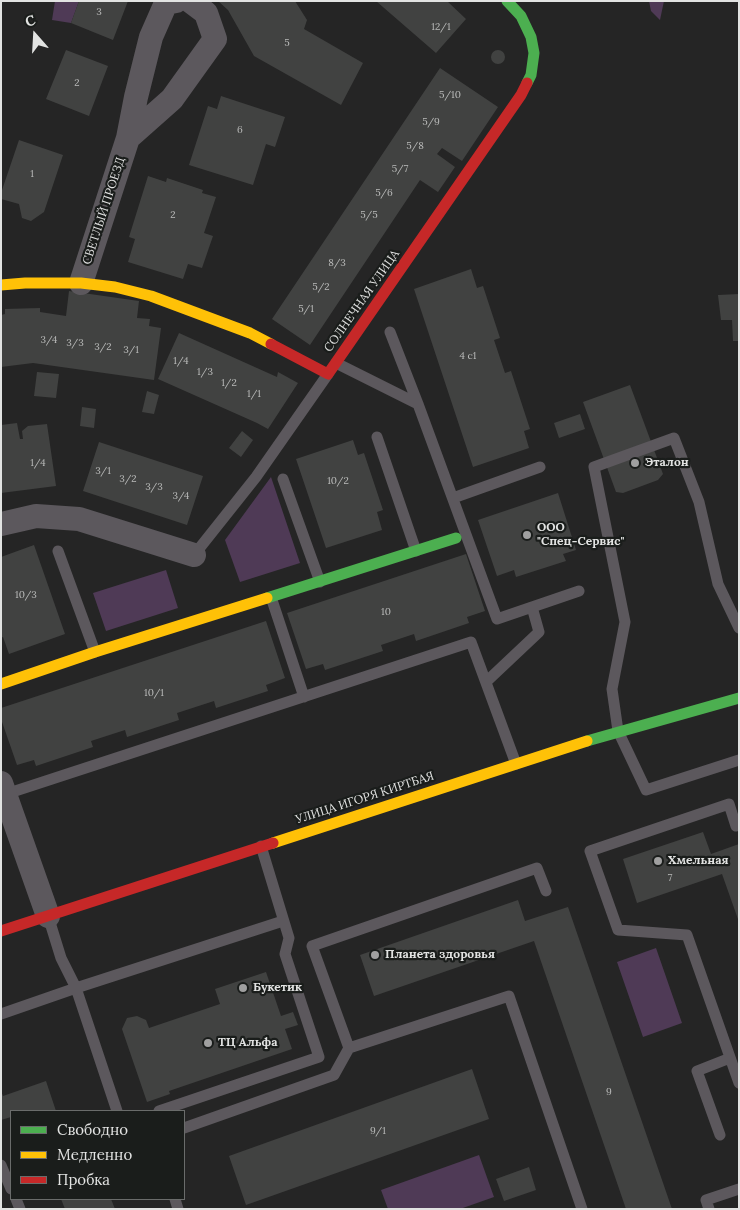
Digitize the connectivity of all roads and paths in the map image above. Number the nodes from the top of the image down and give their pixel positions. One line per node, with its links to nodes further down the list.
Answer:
1 (176, 1): 4 (street, СВЕТЛЫЙ ПРОЕЗД)
2 (190, 1): 4 (street)
3 (507, 1): 8 (street, СОЛНЕЧНАЯ УЛИЦА)
4 (128, 138): 5 (street, СВЕТЛЫЙ ПРОЕЗД)
5 (81, 283): 6 (street); 9 (street)
6 (1, 285)
7 (390, 332): 10 (lane)
8 (336, 363): 9 (street, СОЛНЕЧНАЯ УЛИЦА); 10 (lane)
9 (328, 374): 19 (lane, СОЛНЕЧНАЯ УЛИЦА)
10 (418, 404): 14 (lane)
11 (377, 437): 18 (lane)
12 (540, 467): 14 (lane)
13 (283, 479): 20 (lane)
14 (453, 498): 23 (lane)
15 (1, 524): 19 (street)
16 (456, 538): 18 (street)
17 (58, 551): 25 (lane)
18 (416, 551): 20 (street)
19 (194, 555)
20 (320, 582): 22 (street)
21 (579, 591): 23 (lane)
22 (271, 597): 25 (street); 28 (lane)
23 (532, 607): 26 (lane)
24 (739, 628): 30 (lane)
25 (95, 652): 27 (street)
26 (486, 682): 28 (lane); 32 (lane)
27 (1, 684)
28 (304, 697): 33 (lane)
29 (739, 698): 30 (street, УЛИЦА ИГОРЯ КИРТБАЯ)
30 (618, 731): 31 (lane); 32 (street, УЛИЦА ИГОРЯ КИРТБАЯ)
31 (739, 760)
32 (516, 764): 35 (street, УЛИЦА ИГОРЯ КИРТБАЯ)
33 (3, 791): 37 (street)
34 (736, 826): 43 (lane)
35 (261, 846): 37 (street, УЛИЦА ИГОРЯ КИРТБАЯ); 38 (lane)
36 (546, 891): 42 (lane)
37 (48, 916): 39 (street, УЛИЦА ИГОРЯ КИРТБАЯ); 40 (lane)
38 (283, 921): 40 (lane); 46 (lane)
39 (1, 931)
40 (76, 988): 41 (lane); 45 (lane)
41 (1, 1014)
42 (349, 1048): 47 (lane); 52 (lane)
43 (730, 1058): 44 (lane); 48 (lane)
44 (739, 1082)
45 (117, 1110)
46 (162, 1110)
47 (185, 1128)
48 (720, 1135)
49 (1, 1166): 50 (lane)
50 (10, 1187)
51 (739, 1189): 53 (lane)
52 (582, 1209)
53 (710, 1209)

